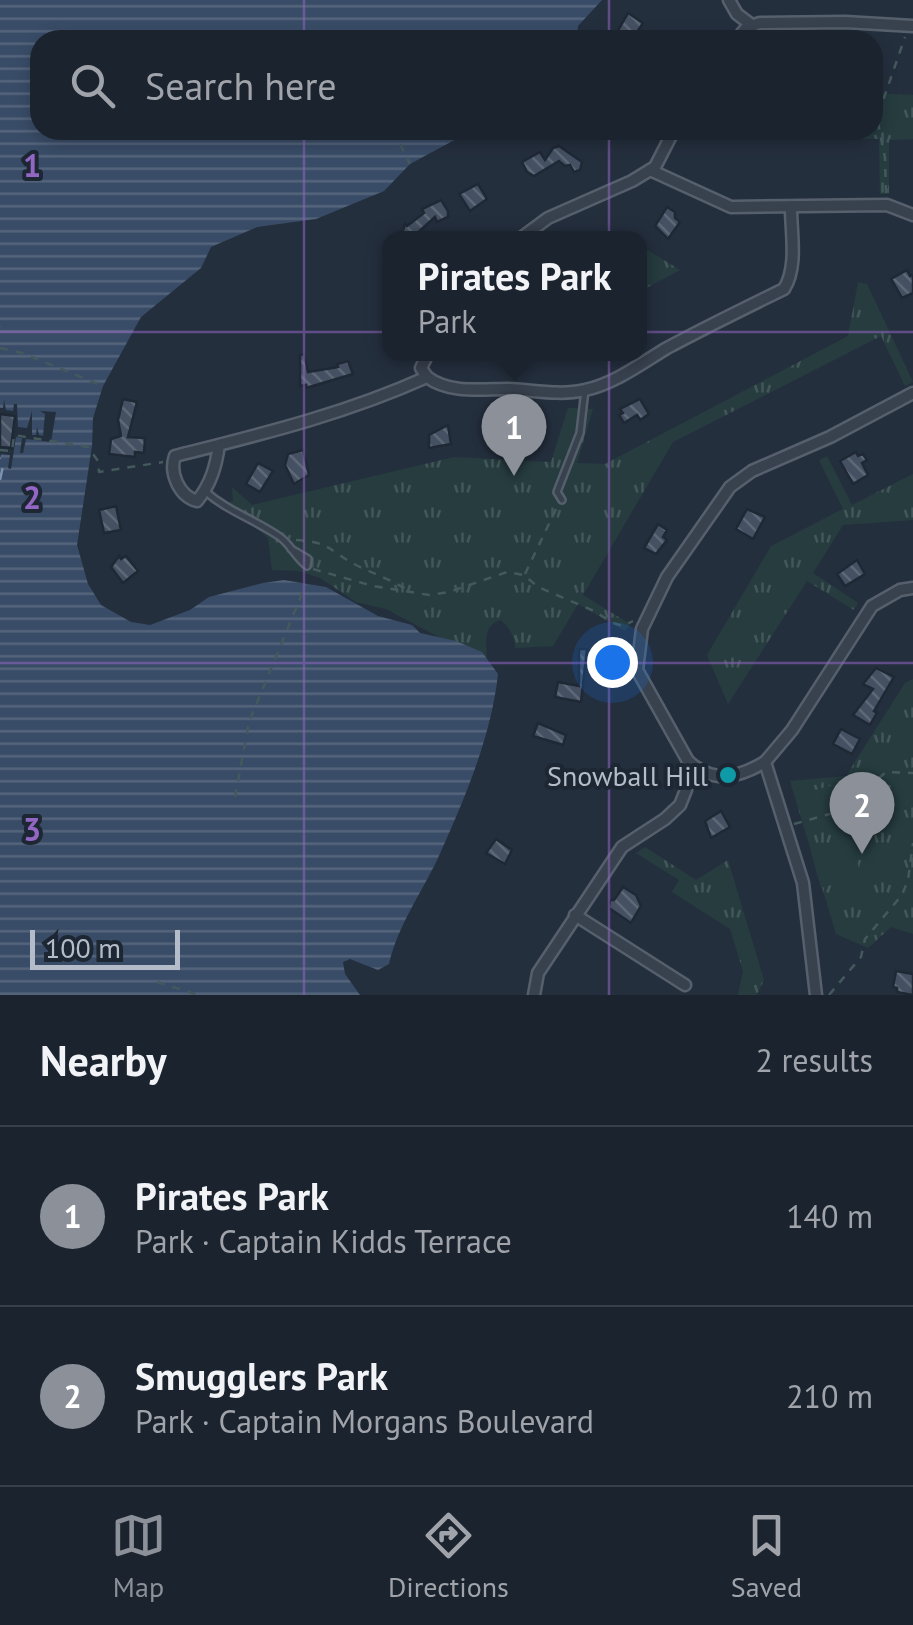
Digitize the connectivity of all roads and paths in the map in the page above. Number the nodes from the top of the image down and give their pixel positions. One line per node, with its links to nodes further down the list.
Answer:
1 (729, 0): 2 (street)
2 (754, 26): 3 (street); 4 (street)
3 (911, 26): 5 (path)
4 (744, 30)
5 (883, 102)
6 (398, 140): 9 (path)
7 (669, 140): 10 (street)
8 (881, 140): 11 (path)
9 (410, 164)
10 (650, 170): 12 (street); 14 (street)
11 (887, 205): 12 (street); 13 (street)
12 (791, 208): 16 (street)
13 (913, 215)
14 (531, 231)
15 (0, 348): 20 (path)
16 (647, 359)
17 (424, 361): 19 (street)
18 (642, 361): 21 (street)
19 (426, 377): 21 (street); 23 (street)
20 (103, 386)
21 (585, 390): 27 (lane)
22 (913, 394): 34 (street)
23 (219, 445): 25 (street); 26 (street)
24 (0, 450): 25 (path)
25 (174, 460): 26 (street)
26 (205, 492): 28 (lane)
27 (561, 500): 30 (path)
28 (284, 540): 29 (lane); 33 (path)
29 (307, 566): 33 (path)
30 (524, 576): 33 (path); 34 (path)
31 (306, 584): 38 (path)
32 (913, 588): 36 (street)
33 (414, 595)
34 (648, 614): 35 (street)
35 (688, 761): 36 (street); 41 (street)
36 (766, 762): 39 (street)
37 (913, 773): 39 (path)
38 (235, 796)
39 (786, 827): 46 (street)
40 (913, 843): 47 (path)
41 (575, 915): 43 (street); 45 (street)
42 (157, 982): 44 (path)
43 (684, 985)
44 (199, 995)
45 (534, 995)
46 (816, 995)
47 (829, 995)

